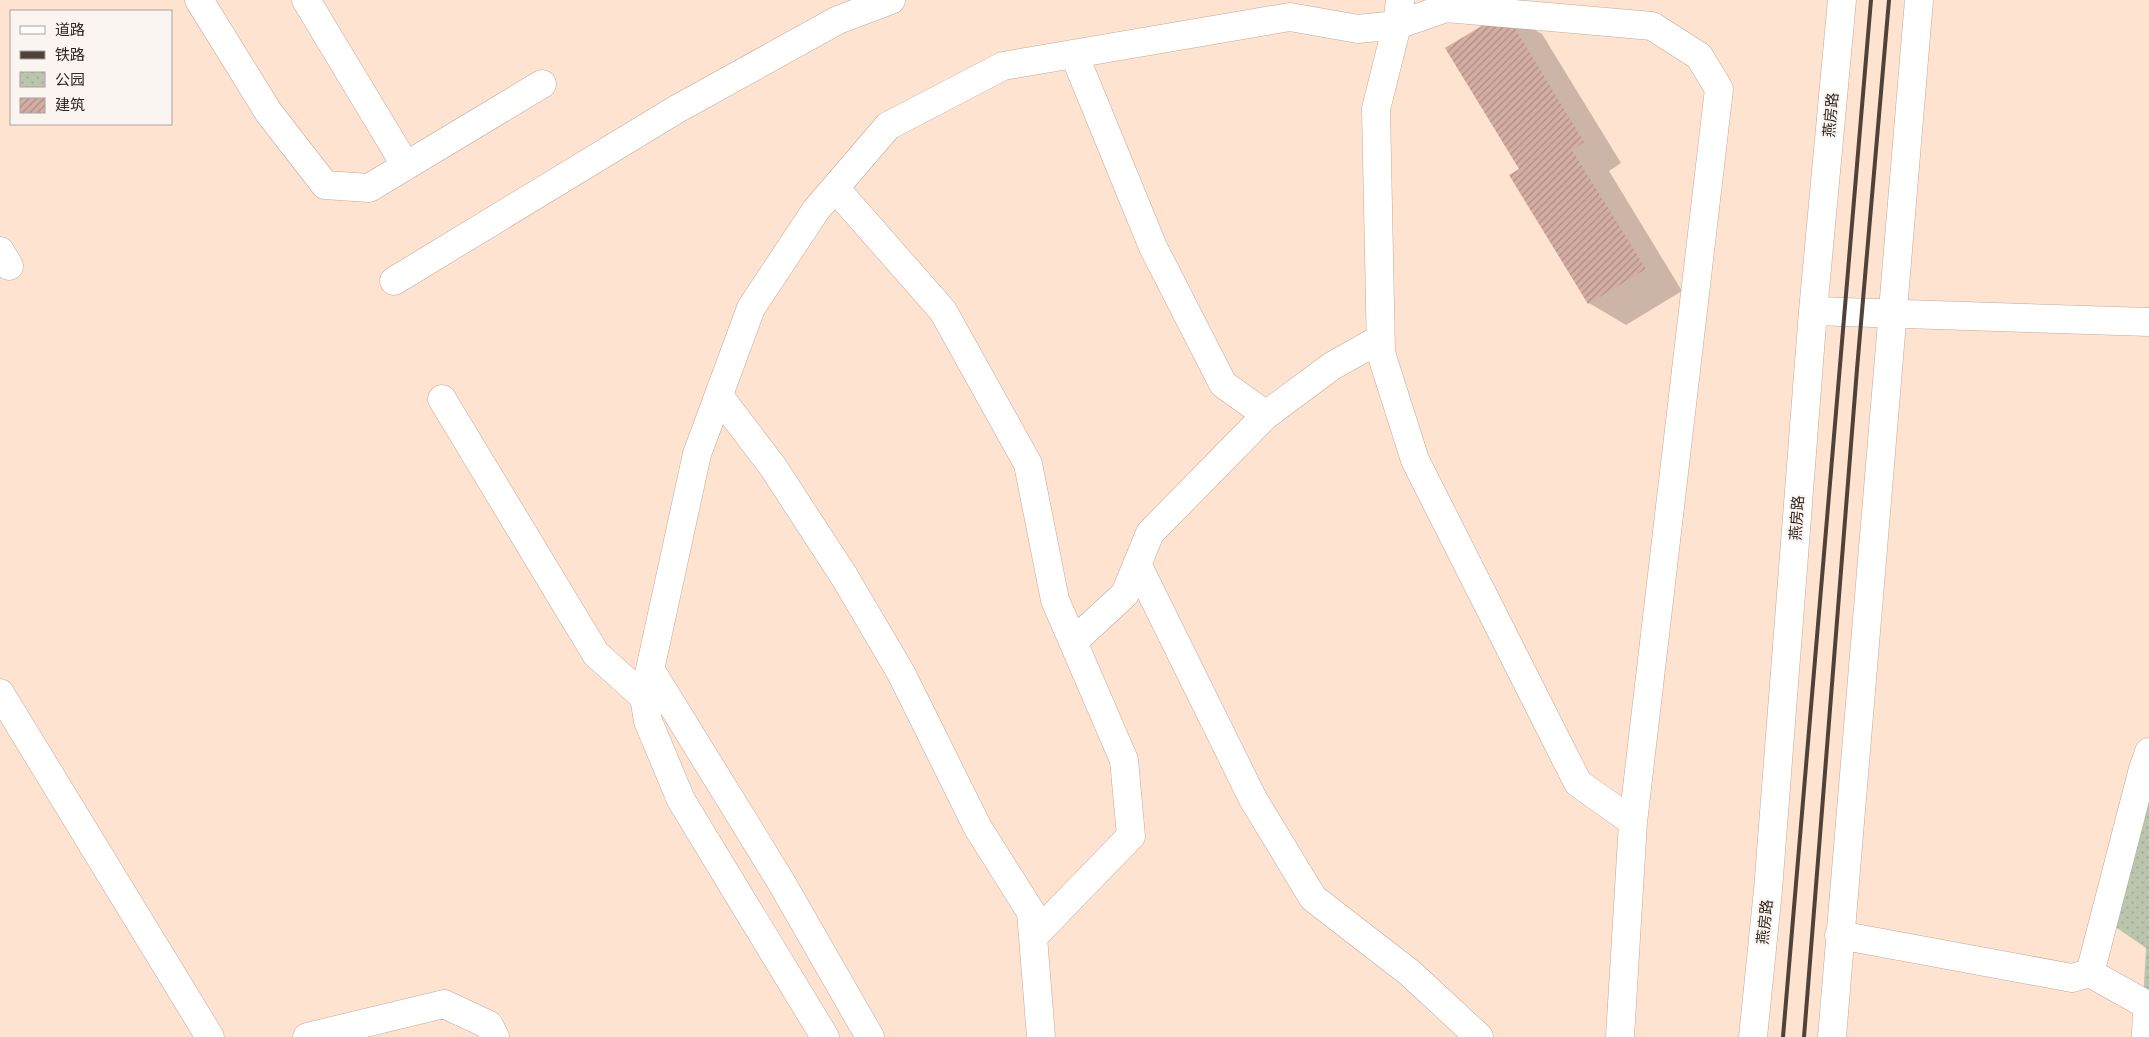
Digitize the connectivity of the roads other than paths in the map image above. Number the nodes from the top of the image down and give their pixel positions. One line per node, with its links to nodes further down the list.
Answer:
1 (199, 0): 11 (street)
2 (306, 0): 11 (street)
3 (891, 0): 7 (street)
4 (1842, 0): 14 (street, 燕房路)
5 (1919, 0): 15 (street)
6 (1292, 9): 8 (street); 9 (street)
7 (835, 10): 13 (street)
8 (1399, 12): 17 (street); 27 (street)
9 (1074, 54): 12 (street); 20 (street)
10 (542, 84): 11 (street)
11 (406, 166)
12 (835, 188): 18 (street); 22 (street)
13 (394, 281)
14 (1813, 311): 15 (street); 39 (street, 燕房路)
15 (1893, 313): 16 (street); 28 (street)
16 (2149, 322)
17 (1380, 339): 20 (street); 27 (street)
18 (719, 396): 23 (street); 29 (street)
19 (442, 399): 25 (street)
20 (1266, 415): 21 (street)
21 (1137, 564): 22 (street); 37 (street)
22 (1074, 642): 29 (street)
23 (650, 669): 25 (street); 35 (street)
24 (0, 693): 31 (street)
25 (644, 697): 34 (street)
26 (2149, 752): 30 (street)
27 (1633, 822): 38 (street)
28 (1839, 935): 30 (street); 40 (street)
29 (1033, 937): 36 (street)
30 (2090, 973): 41 (street)
31 (210, 1037)
32 (307, 1037): 33 (street)
33 (495, 1037)
34 (826, 1037)
35 (870, 1037)
36 (1041, 1037)
37 (1478, 1037)
38 (1620, 1037)
39 (1753, 1037)
40 (1832, 1037)
41 (2146, 1037)

